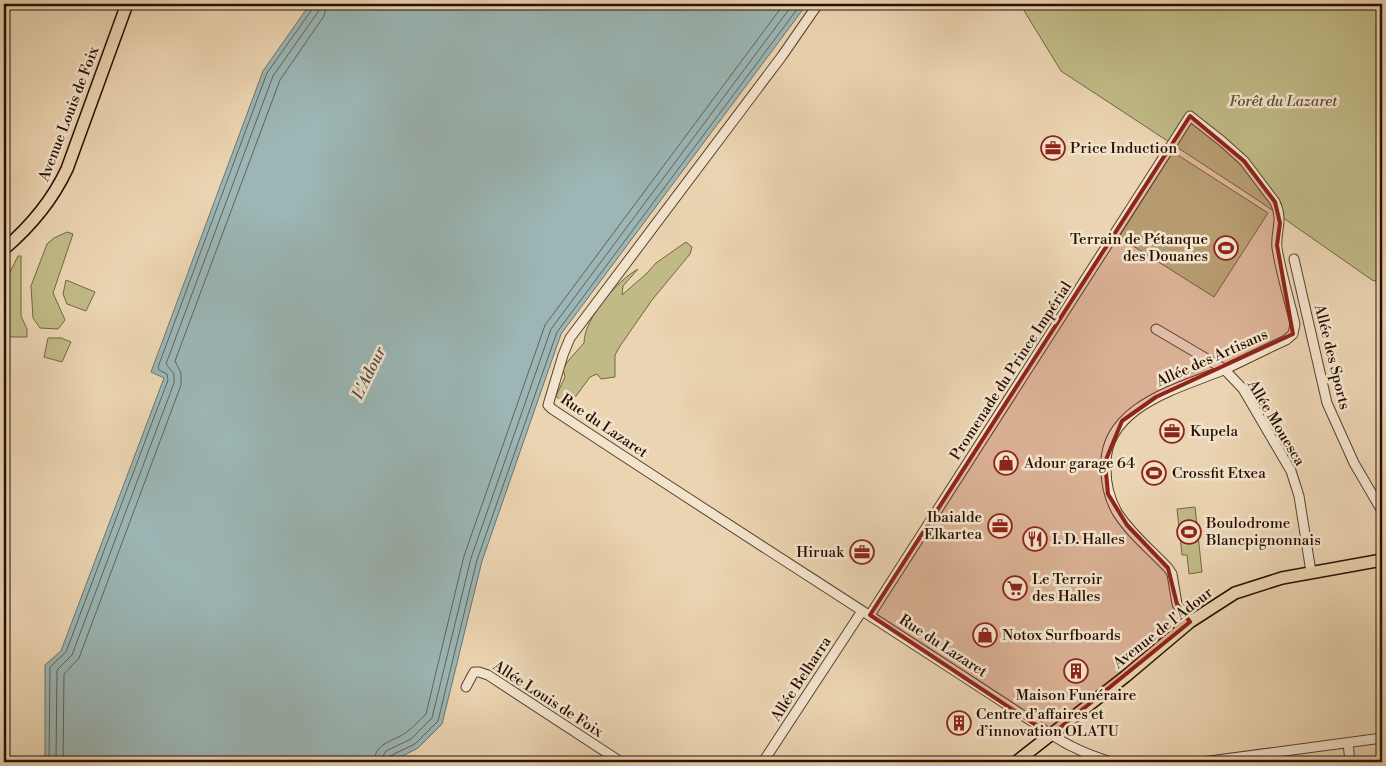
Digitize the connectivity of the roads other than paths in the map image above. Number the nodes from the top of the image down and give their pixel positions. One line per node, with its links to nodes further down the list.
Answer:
1 (127, 4): 4 (main road, Avenue Louis de Foix)
2 (818, 4): 11 (street, Rue du Lazaret)
3 (1190, 116): 7 (street, Allée des Artisans); 11 (street, Promenade du Prince Impérial)
4 (4, 249)
5 (1294, 259): 8 (street, Allée des Sports)
6 (1156, 329): 7 (street, Allée Mouesca)
7 (1224, 369): 10 (street, Allée Mouesca); 12 (street, Allée des Artisans)
8 (1382, 511)
9 (1382, 560): 10 (main road, Avenue de l'Adour)
10 (1311, 572): 12 (main road, Avenue de l'Adour)
11 (866, 613): 14 (street, Rue du Lazaret); 18 (street, Allée Belharra)
12 (1190, 622): 14 (main road, Avenue de l'Adour)
13 (466, 687): 17 (street, Allée Louis de Foix)
14 (1051, 735): 19 (main road, Avenue de l'Adour); 20 (street, Rue du Lazaret)
15 (1382, 738): 16 (street)
16 (1348, 743): 21 (street); 22 (street)
17 (621, 762)
18 (762, 762)
19 (1016, 762)
20 (1112, 762)
21 (1202, 762)
22 (1350, 762)

